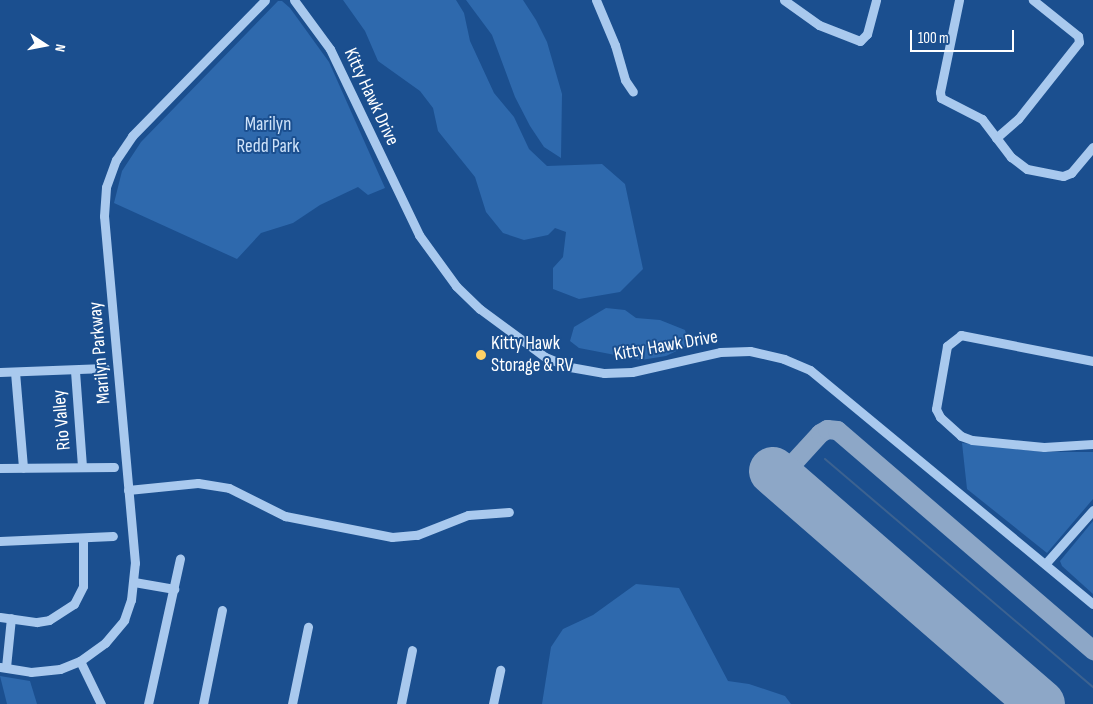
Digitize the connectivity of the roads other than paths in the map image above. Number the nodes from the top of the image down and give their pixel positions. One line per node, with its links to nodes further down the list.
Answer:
1 (265, 0): 21 (street, Marilyn Parkway)
2 (294, 0): 28 (street, Kitty Hawk Drive)
3 (596, 0): 8 (street)
4 (784, 0): 5 (street)
5 (876, 0)
6 (959, 0): 9 (street)
7 (1033, 0): 9 (street)
8 (633, 92)
9 (996, 138): 10 (street)
10 (1093, 147)
11 (1093, 361): 16 (street)
12 (105, 368): 13 (street)
13 (75, 371): 15 (street); 17 (street, Rio Valley)
14 (0, 372): 15 (street)
15 (15, 372): 20 (street)
16 (1093, 444)
17 (82, 466): 18 (street); 20 (street)
18 (114, 467)
19 (0, 468): 20 (street)
20 (23, 468)
21 (128, 490): 23 (street); 29 (street, Marilyn Parkway)
22 (1093, 510): 28 (street)
23 (509, 512)
24 (113, 536): 25 (street)
25 (83, 538): 26 (street); 34 (street)
26 (0, 541)
27 (180, 558): 30 (street)
28 (1046, 564): 31 (street, Kitty Hawk Drive)
29 (134, 582): 30 (street); 37 (street, Marilyn Parkway)
30 (174, 589): 41 (street)
31 (1093, 604)
32 (222, 610): 42 (street)
33 (0, 617): 34 (street)
34 (12, 618): 38 (street)
35 (308, 627): 43 (street)
36 (412, 650): 44 (street)
37 (80, 661): 38 (street, Marilyn Parkway); 40 (street)
38 (3, 667)
39 (500, 670): 45 (street)
40 (101, 704)
41 (148, 704)
42 (203, 704)
43 (292, 704)
44 (401, 704)
45 (492, 704)

